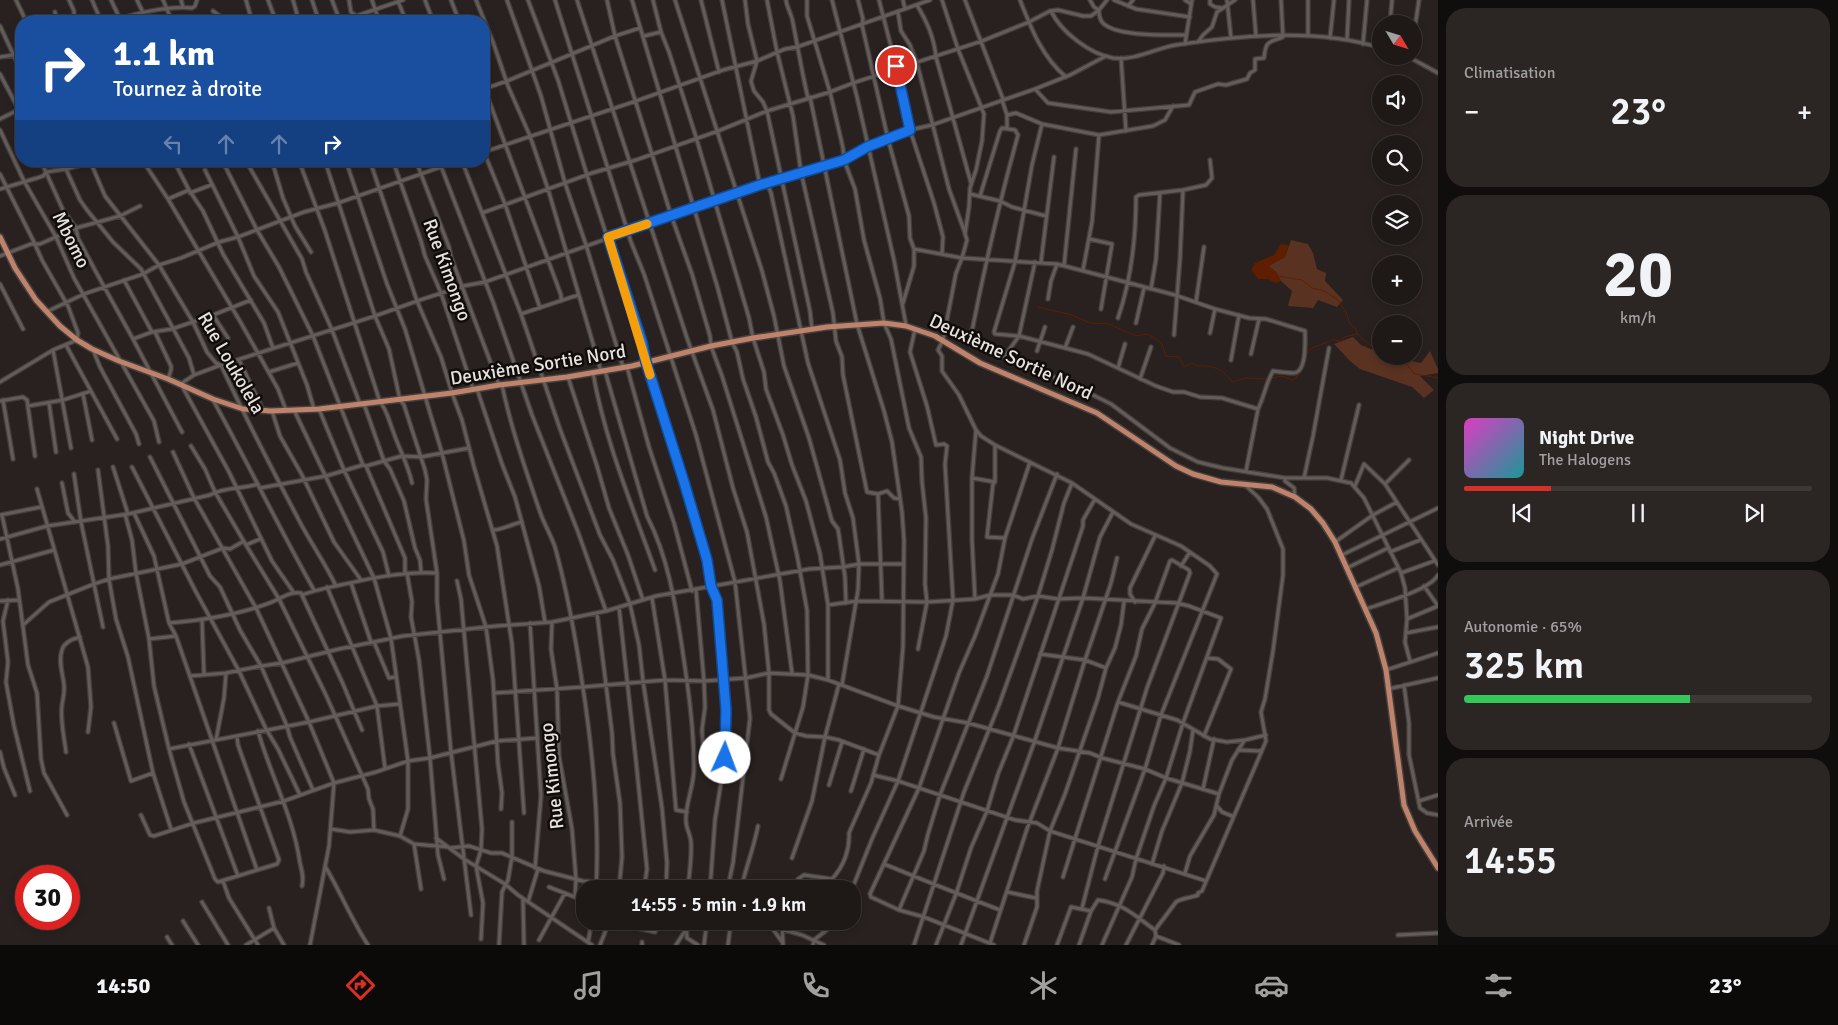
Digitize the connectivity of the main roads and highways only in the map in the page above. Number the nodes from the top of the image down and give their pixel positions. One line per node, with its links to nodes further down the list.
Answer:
1 (0, 237): 2 (main road, Deuxième Sortie Nord)
2 (1438, 868)

